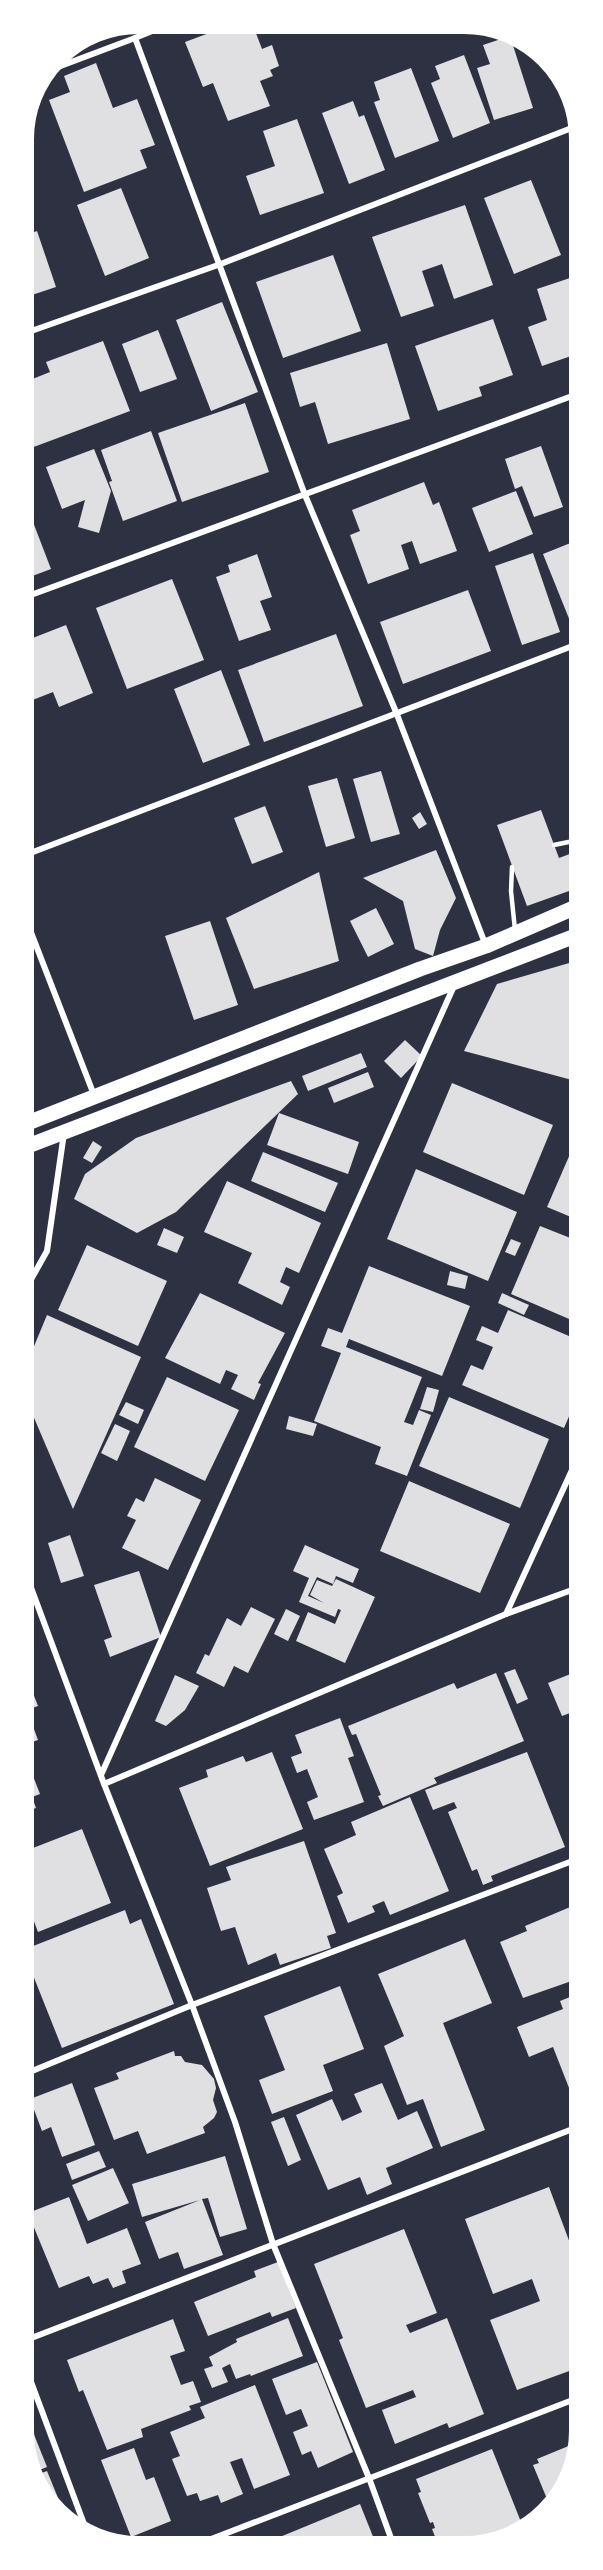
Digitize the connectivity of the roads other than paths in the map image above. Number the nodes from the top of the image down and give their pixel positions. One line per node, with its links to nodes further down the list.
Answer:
1 (155, 30): 2 (street)
2 (135, 38): 3 (street); 5 (street)
3 (56, 68)
4 (572, 128): 5 (street)
5 (218, 265): 6 (street); 8 (street)
6 (30, 331)
7 (573, 396): 8 (street)
8 (305, 495): 9 (street); 11 (street)
9 (30, 595)
10 (573, 646): 11 (street)
11 (396, 712): 14 (street); 20 (street)
12 (573, 841): 13 (lane)
13 (554, 845)
14 (30, 853)
15 (512, 867): 18 (lane)
16 (573, 908): 18 (main road)
17 (30, 930): 22 (street)
18 (515, 932): 20 (main road)
19 (573, 937): 21 (main road)
20 (486, 946): 22 (main road)
21 (456, 982): 24 (main road); 31 (street)
22 (94, 1095): 23 (main road)
23 (30, 1122)
24 (64, 1132): 25 (main road); 26 (street)
25 (30, 1145)
26 (30, 1281)
27 (573, 1468): 30 (street)
28 (30, 1585): 31 (street)
29 (573, 1590): 30 (street)
30 (506, 1614): 32 (street)
31 (101, 1774): 32 (street)
32 (104, 1784): 34 (street)
33 (573, 1861): 34 (street)
34 (192, 2005): 35 (street); 37 (street)
35 (30, 2072)
36 (573, 2129): 37 (street)
37 (273, 2244): 38 (street); 41 (street)
38 (30, 2338)
39 (30, 2379): 42 (street)
40 (573, 2400): 41 (street)
41 (369, 2478): 43 (street); 44 (street)
42 (84, 2525)
43 (210, 2540)
44 (392, 2540)

